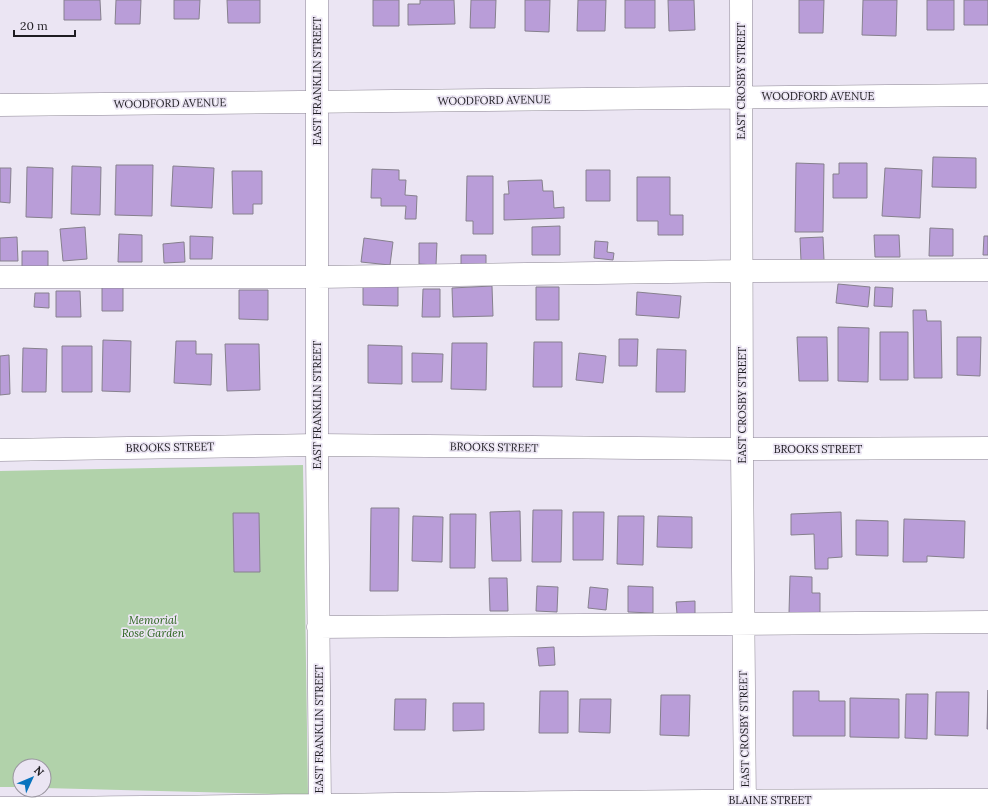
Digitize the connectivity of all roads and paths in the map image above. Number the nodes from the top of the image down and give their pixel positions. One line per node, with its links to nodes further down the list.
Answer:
1 (317, 0): 5 (main road, EAST FRANKLIN STREET)
2 (741, 0): 4 (main road, EAST CROSBY STREET)
3 (988, 95): 4 (main road, WOODFORD AVENUE)
4 (740, 97): 5 (main road, WOODFORD AVENUE); 8 (main road, EAST CROSBY STREET)
5 (318, 102): 6 (main road, WOODFORD AVENUE); 10 (main road, EAST FRANKLIN STREET)
6 (0, 105)
7 (988, 270): 8 (main road)
8 (741, 271): 10 (main road); 13 (main road, EAST CROSBY STREET)
9 (0, 277): 10 (main road)
10 (317, 277): 11 (main road, EAST FRANKLIN STREET)
11 (317, 445): 13 (main road, BROOKS STREET); 14 (main road, BROOKS STREET); 17 (main road, EAST FRANKLIN STREET)
12 (988, 448): 13 (main road, BROOKS STREET)
13 (742, 449): 15 (main road, EAST CROSBY STREET)
14 (0, 450)
15 (743, 622): 16 (main road); 17 (main road); 19 (main road, EAST CROSBY STREET)
16 (988, 622)
17 (318, 627): 21 (main road, EAST FRANKLIN STREET)
18 (988, 800): 19 (main road, BLAINE STREET)
19 (745, 805): 21 (main road, BLAINE STREET)
20 (0, 808): 21 (main road, BLAINE STREET)
21 (320, 808)

